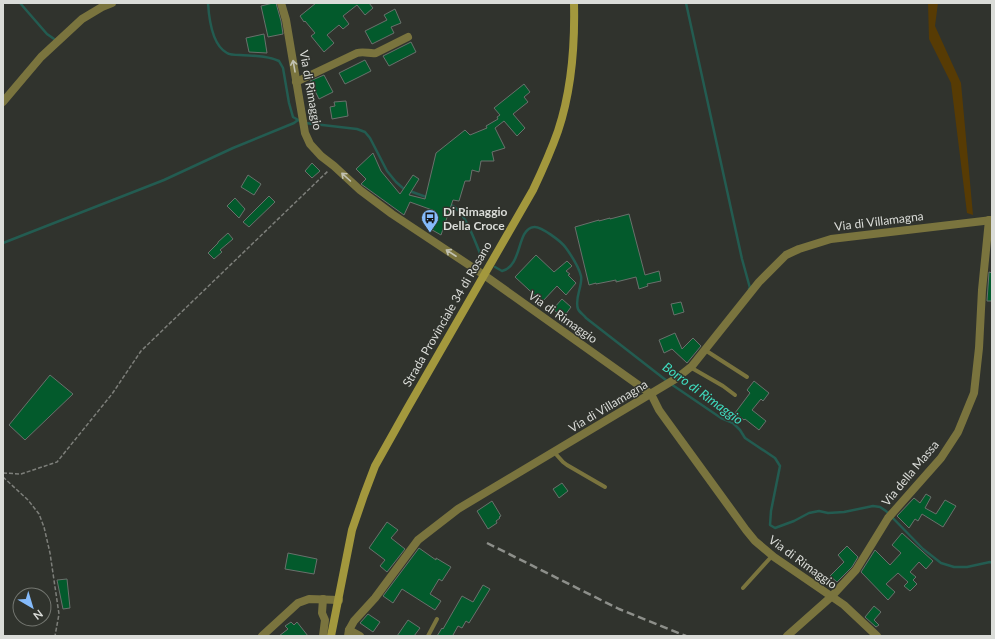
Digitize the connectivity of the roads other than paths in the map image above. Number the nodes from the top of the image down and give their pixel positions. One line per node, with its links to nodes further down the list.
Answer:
1 (112, 3): 6 (street)
2 (281, 3): 5 (street, Via di Rimaggio, one-way to 2)
3 (574, 3): 8 (main road, Strada Provinciale 34 di Rosano)
4 (408, 37): 5 (street)
5 (296, 82): 8 (street, Via di Rimaggio, one-way to 5)
6 (3, 102)
7 (990, 220): 9 (street, Via di Villamagna); 18 (street, Via della Massa)
8 (485, 273): 12 (street, Via di Rimaggio); 20 (main road, Strada Provinciale 34 di Rosano)
9 (705, 350): 10 (street, Via di Villamagna); 11 (lane)
10 (690, 368): 12 (street, Via di Villamagna); 13 (lane)
11 (746, 377)
12 (651, 394): 14 (street, Via di Villamagna); 16 (street, Via di Rimaggio)
13 (735, 395)
14 (554, 452): 15 (lane); 22 (street, Via di Villamagna)
15 (605, 487)
16 (772, 556): 17 (lane); 18 (street, Via di Rimaggio)
17 (743, 588)
18 (831, 597): 28 (street, Via della Massa); 29 (street, Via di Rimaggio)
19 (323, 599): 20 (street); 23 (street); 24 (street)
20 (339, 600): 25 (main road, Strada Provinciale 34 di Rosano)
21 (437, 619): 27 (lane)
22 (348, 633): 26 (street)
23 (262, 636)
24 (323, 636)
25 (331, 636)
26 (360, 636)
27 (428, 636)
28 (787, 636)
29 (877, 636)

